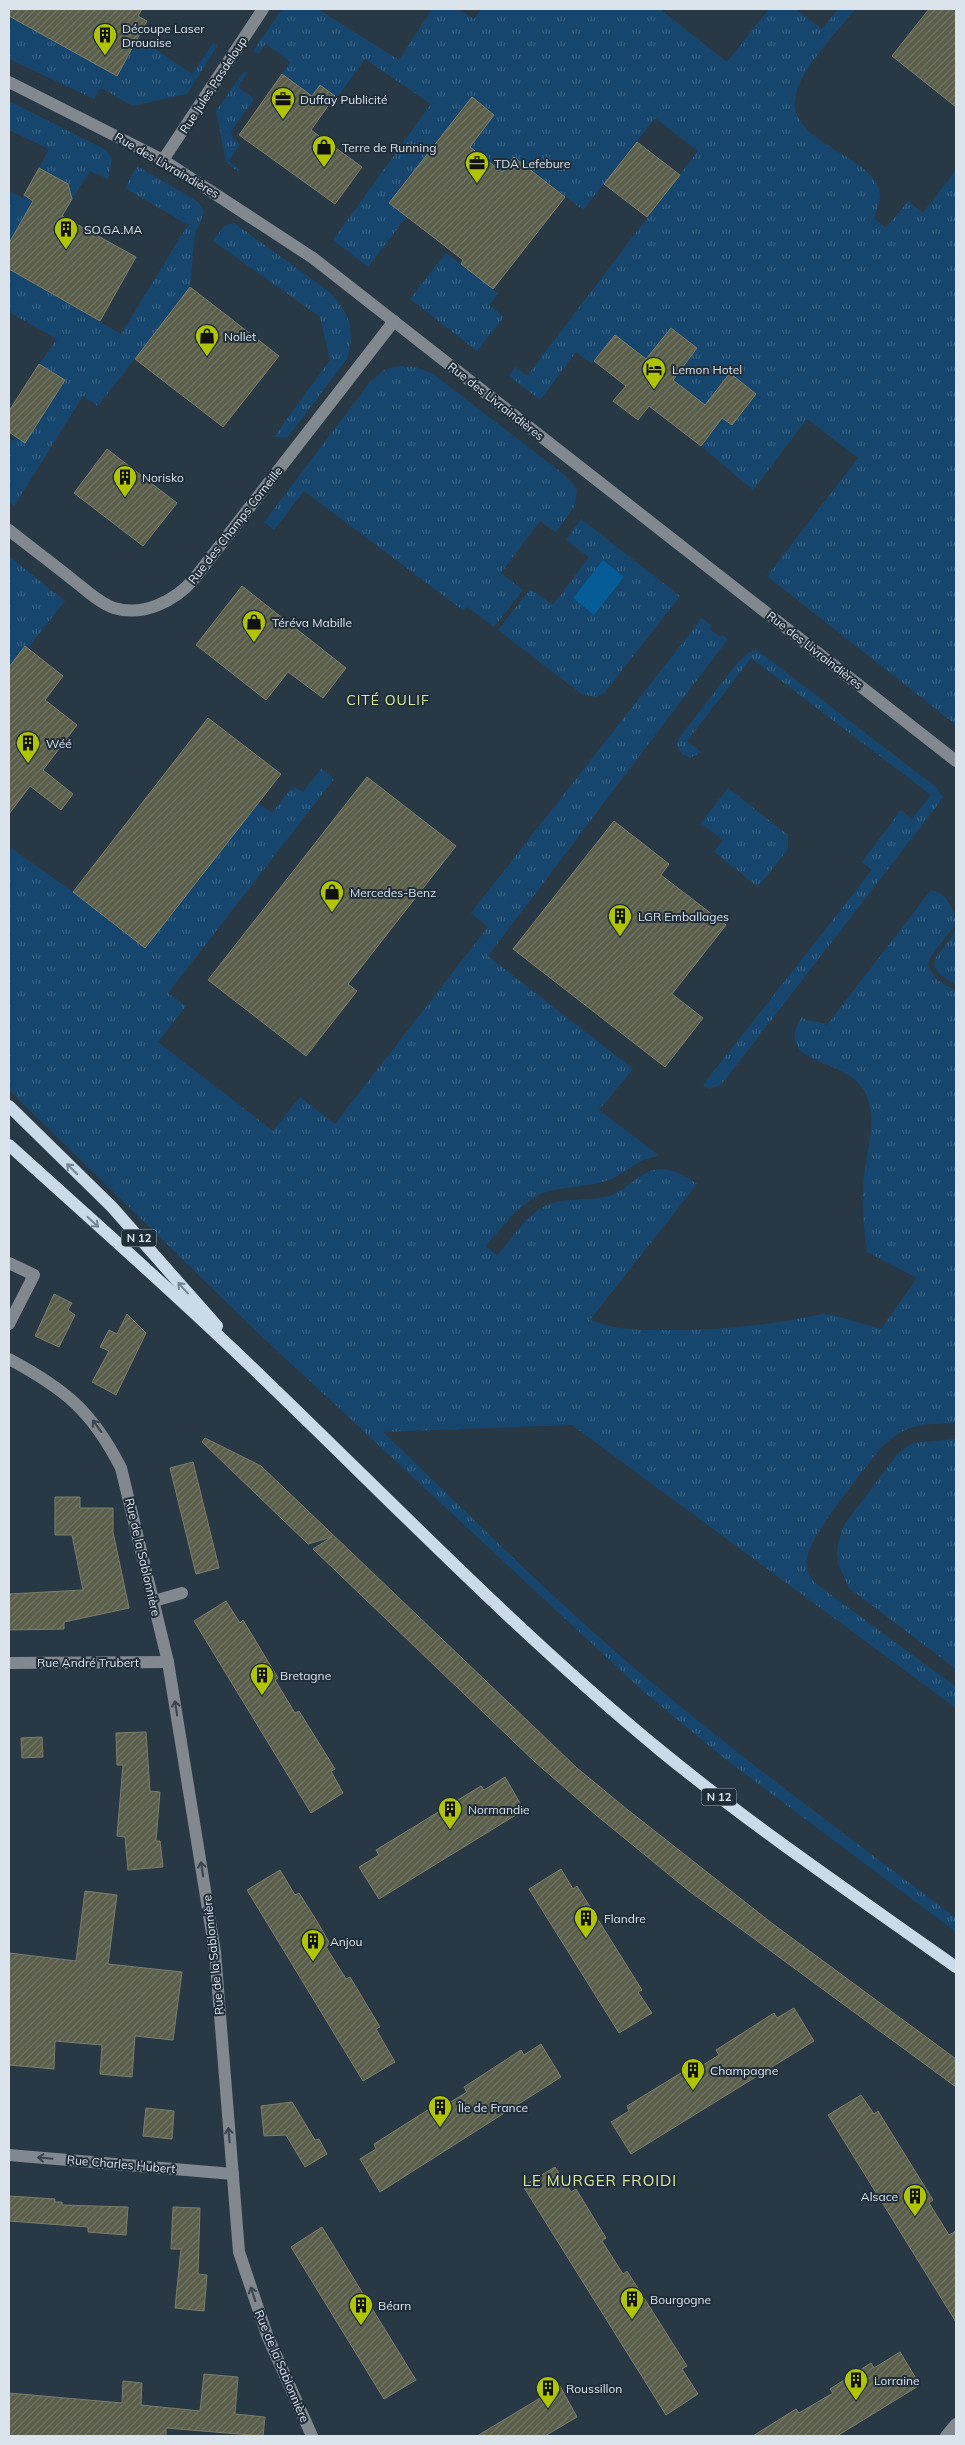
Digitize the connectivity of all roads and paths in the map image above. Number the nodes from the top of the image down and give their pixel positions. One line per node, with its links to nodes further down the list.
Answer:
1 (263, 9): 3 (street, Rue Jules Pasdeloup)
2 (9, 82): 3 (street, Rue des Livraindières)
3 (163, 160): 4 (street, Rue des Livraindières)
4 (394, 322): 5 (street, Rue des Champs Corneille); 6 (street, Rue des Livraindières)
5 (9, 530)
6 (956, 761)
7 (9, 1106): 13 (main road, N 12, one-way to 7)
8 (9, 1145): 9 (main road, N 12)
9 (14, 1152): 13 (main road, N 12, one-way to 13)
10 (9, 1263): 11 (street)
11 (9, 1324)
12 (9, 1359): 15 (street, Rue de la Sablonnière, one-way to 12)
13 (262, 1376): 18 (main road, N 12)
14 (182, 1593): 15 (street)
15 (154, 1601): 16 (street, Rue de la Sablonnière)
16 (168, 1662): 17 (street, Rue André Trubert); 20 (street, Rue de la Sablonnière, one-way to 16)
17 (9, 1663)
18 (956, 1967)
19 (9, 2155): 20 (street, Rue Charles Hubert, one-way to 19)
20 (233, 2174): 22 (street, Rue de la Sablonnière, one-way to 20)
21 (956, 2424): 23 (street)
22 (312, 2436)
23 (946, 2436)

